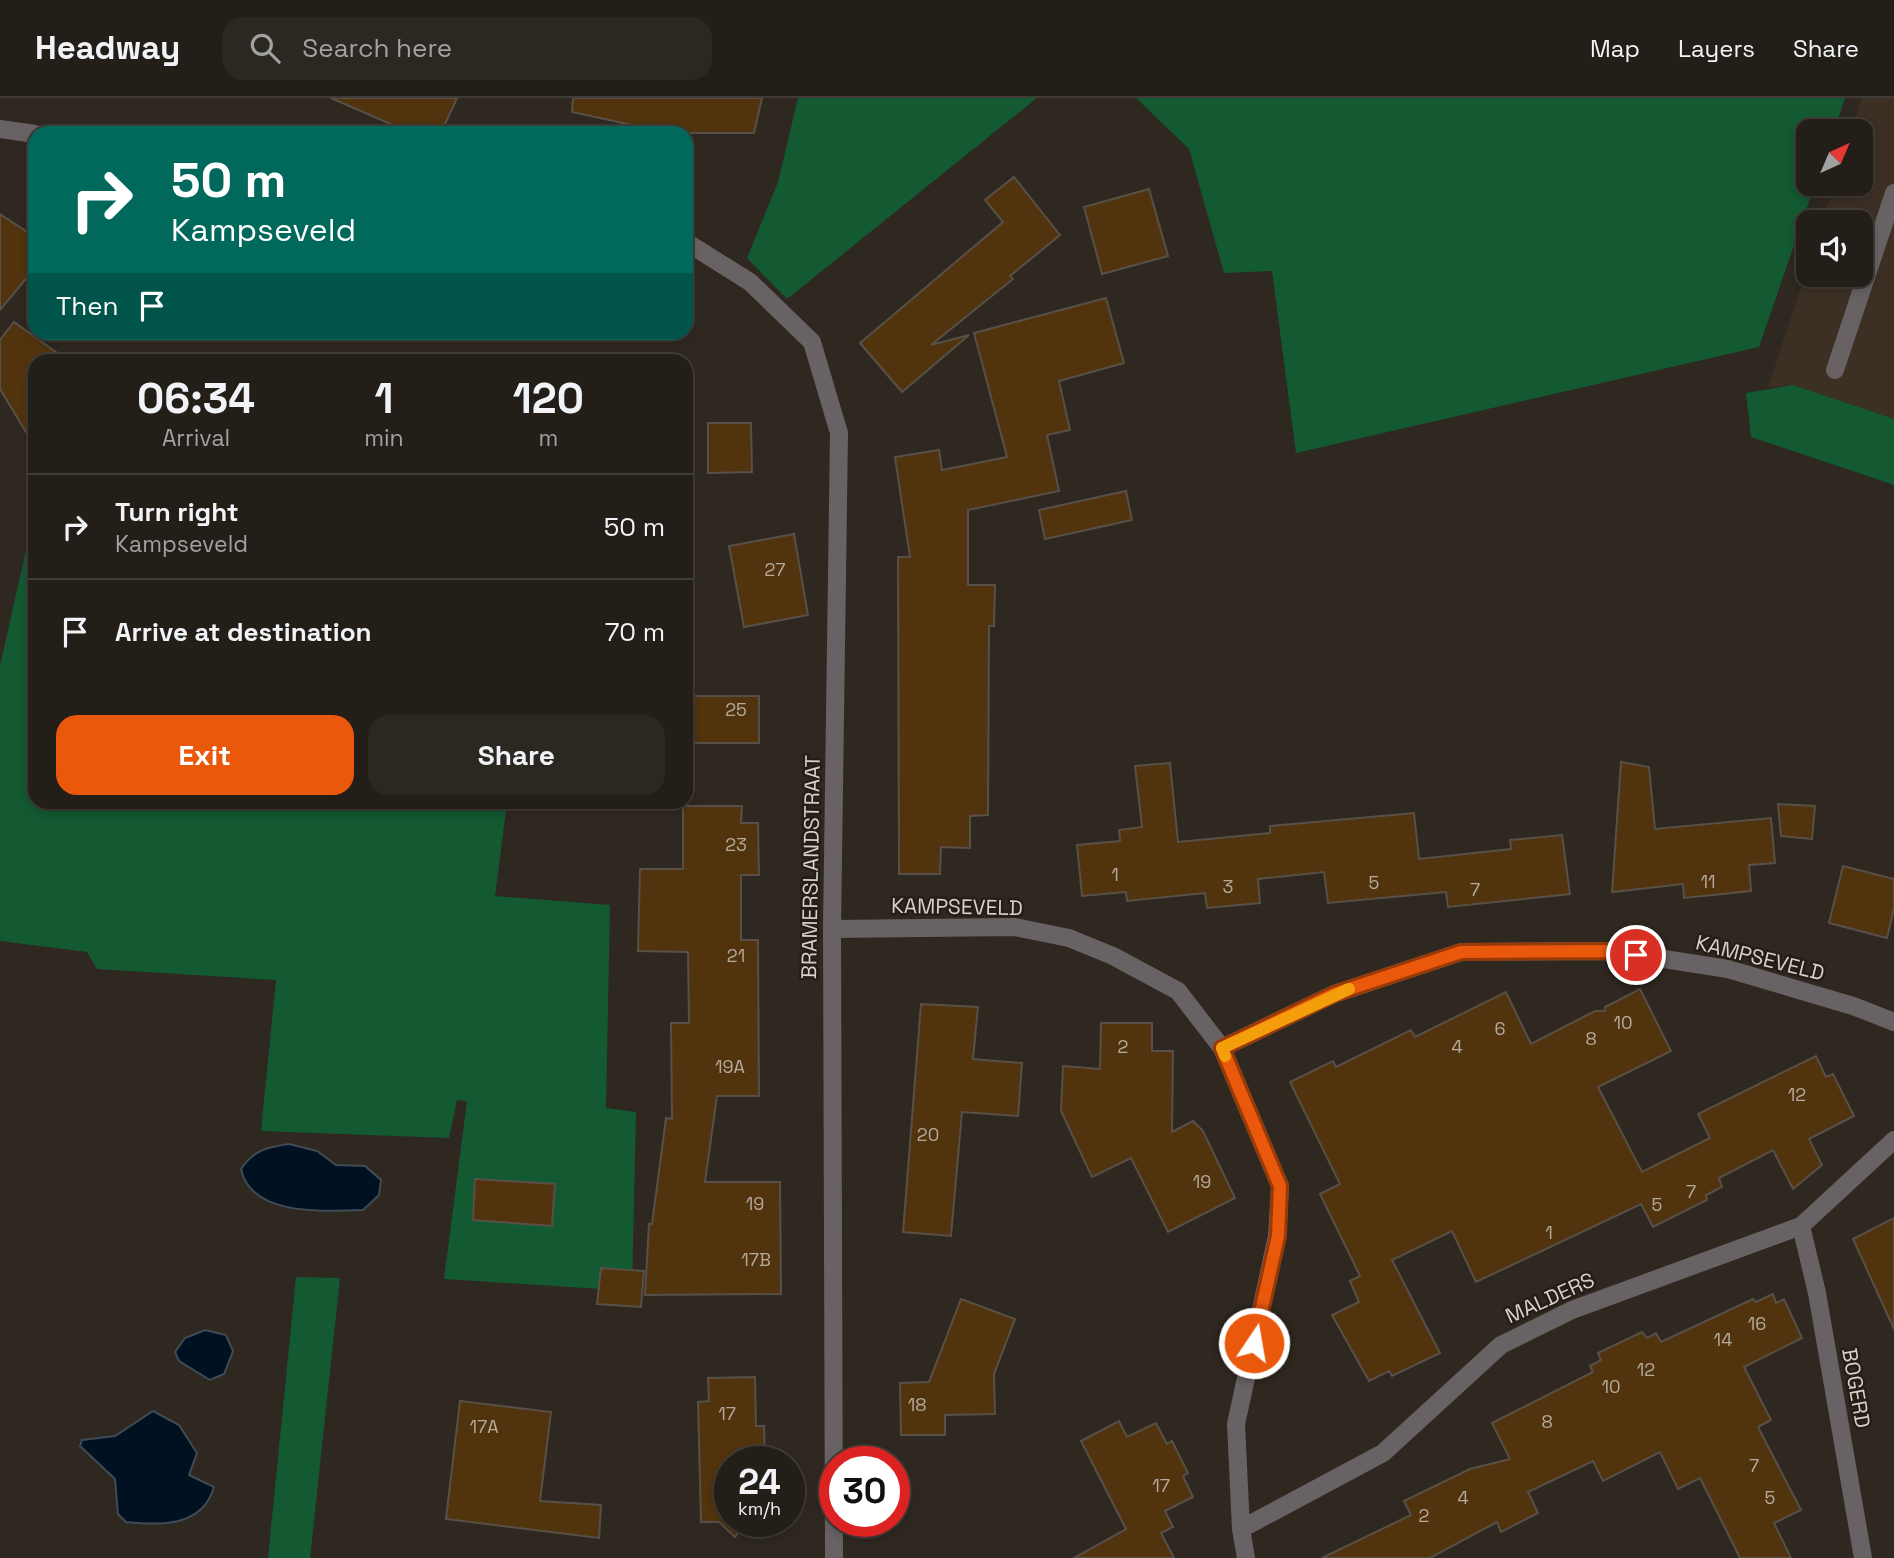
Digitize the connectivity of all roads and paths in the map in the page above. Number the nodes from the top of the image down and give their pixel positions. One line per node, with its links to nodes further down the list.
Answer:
1 (0, 129): 2 (street)
2 (28, 133)
3 (1894, 193): 5 (street)
4 (693, 246): 6 (street, BRAMERSLANDSTRAAT)
5 (1835, 370)
6 (832, 929): 8 (street, KAMPSEVELD); 12 (street, BRAMERSLANDSTRAAT)
7 (1894, 1022): 8 (street, KAMPSEVELD)
8 (1222, 1048): 11 (street)
9 (1894, 1140): 10 (street, MALDERS)
10 (1801, 1226): 11 (street, MALDERS); 14 (street, BOGERD)
11 (1241, 1530): 13 (street)
12 (834, 1558)
13 (1246, 1558)
14 (1863, 1558)

